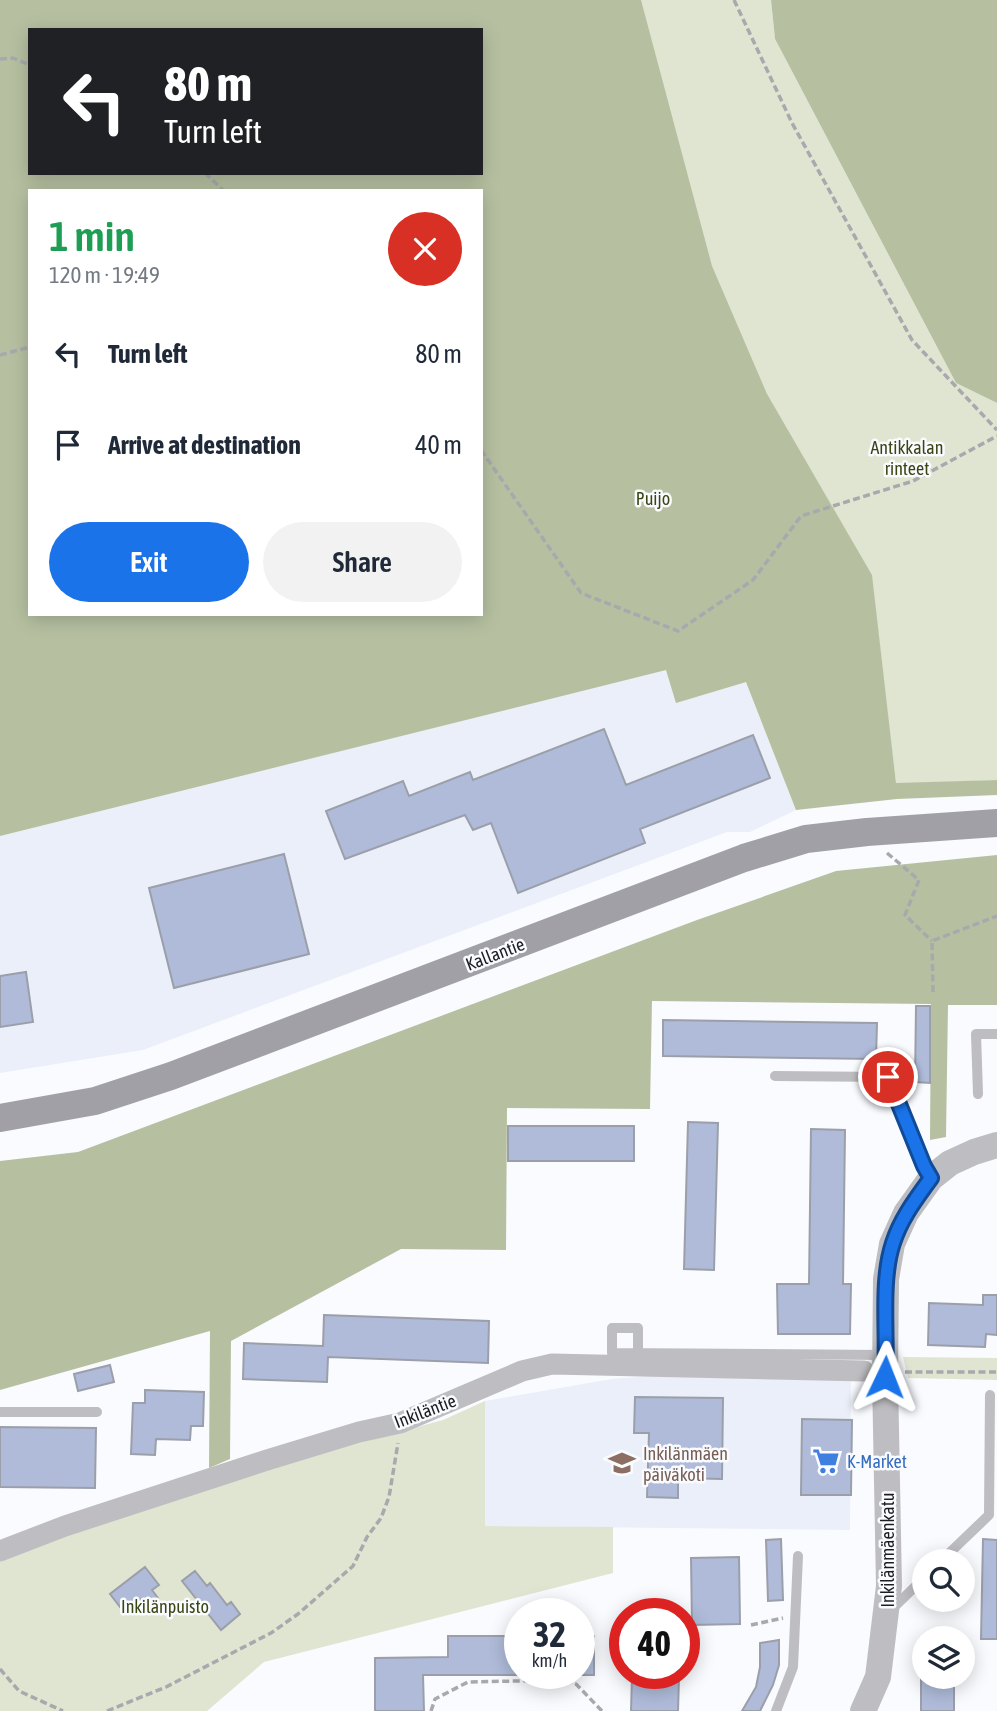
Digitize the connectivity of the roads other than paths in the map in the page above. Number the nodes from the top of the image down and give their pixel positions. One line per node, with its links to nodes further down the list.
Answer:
1 (997, 823): 5 (main road, Kallantie)
2 (997, 1034): 4 (lane)
3 (775, 1076): 7 (lane)
4 (978, 1094)
5 (0, 1118)
6 (997, 1145): 7 (street, Inkilänmäenkatu)
7 (931, 1178): 9 (street, Inkilänmäenkatu)
8 (638, 1353): 9 (lane)
9 (879, 1368): 14 (street, Inkiläntie); 17 (street, Inkilänmäenkatu)
10 (990, 1395): 13 (lane)
11 (0, 1412): 12 (lane)
12 (97, 1412)
13 (954, 1549)
14 (0, 1551)
15 (798, 1556): 18 (lane)
16 (912, 1590): 17 (lane)
17 (887, 1614): 19 (street, Inkilänmäenkatu)
18 (776, 1711)
19 (863, 1711)

